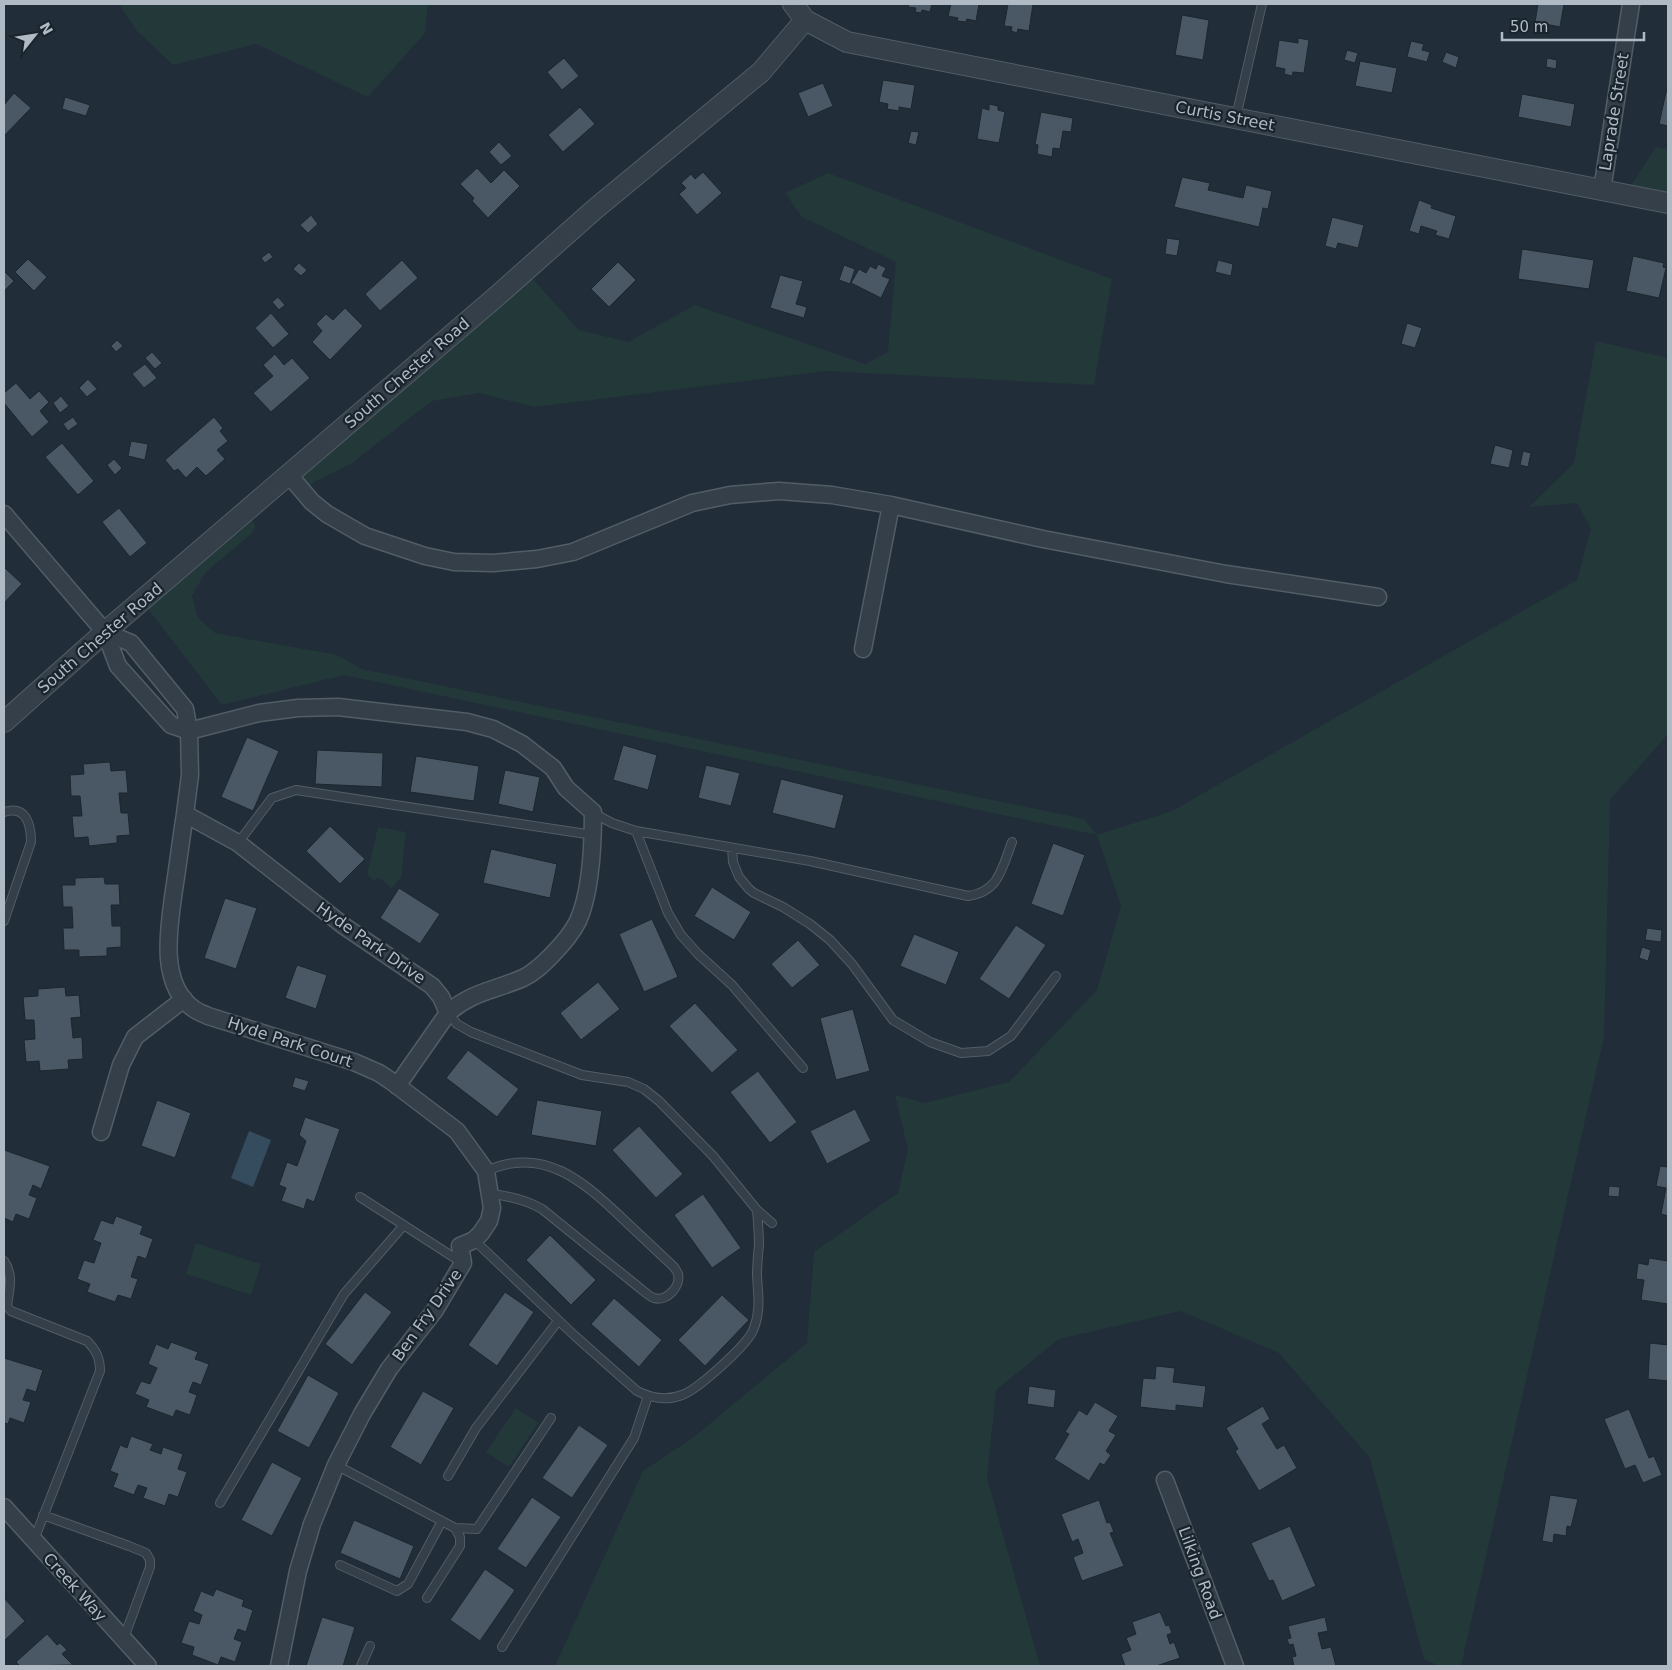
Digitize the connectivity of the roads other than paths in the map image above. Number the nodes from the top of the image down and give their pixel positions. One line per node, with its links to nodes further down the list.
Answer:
1 (1262, 4): 4 (lane)
2 (1631, 4): 5 (street, Laprade Street)
3 (799, 12): 4 (street, Curtis Street); 7 (street, South Chester Road)
4 (1235, 118): 5 (street, Curtis Street)
5 (1602, 190): 6 (street, Curtis Street)
6 (1668, 204)
7 (289, 475): 8 (street); 11 (street, South Chester Road)
8 (891, 505): 10 (street); 12 (street)
9 (4, 514): 11 (street)
10 (1378, 597)
11 (105, 632): 13 (street, South Chester Road); 14 (street); 14 (street)
12 (863, 649)
13 (4, 722)
14 (190, 731): 16 (street); 17 (street)
15 (4, 812): 23 (lane)
16 (592, 812): 18 (lane); 19 (street)
17 (185, 814): 21 (street, Hyde Park Drive); 25 (street, Hyde Park Court)
18 (636, 831): 22 (lane); 27 (lane)
19 (593, 835): 21 (lane); 26 (street)
20 (1012, 842): 22 (lane)
21 (238, 844): 26 (street, Hyde Park Drive)
22 (732, 848): 24 (lane)
23 (4, 921)
24 (1056, 976)
25 (184, 999): 28 (street, Hyde Park Court); 29 (street)
26 (448, 1013): 28 (street); 33 (lane)
27 (803, 1068)
28 (397, 1086): 30 (street, Ben Fry Drive)
29 (101, 1132)
30 (486, 1171): 31 (street, Ben Fry Drive); 31 (lane)
31 (491, 1194): 36 (street, Ben Fry Drive)
32 (360, 1197): 35 (lane)
33 (757, 1210): 34 (lane); 40 (lane)
34 (772, 1223)
35 (404, 1225): 38 (lane); 45 (lane)
36 (474, 1240): 38 (street, Ben Fry Drive); 39 (lane)
37 (4, 1261): 47 (lane)
38 (463, 1263): 42 (street, Ben Fry Drive)
39 (558, 1321): 40 (lane); 43 (lane)
40 (648, 1396): 55 (lane)
41 (551, 1418): 49 (lane)
42 (336, 1465): 48 (lane); 57 (street, Ben Fry Drive)
43 (448, 1476)
44 (1165, 1480): 59 (street, Lilking Road)
45 (220, 1503)
46 (4, 1507): 50 (street, Creek Way)
47 (43, 1515): 50 (lane); 53 (lane)
48 (442, 1521): 49 (lane); 51 (lane)
49 (455, 1528): 52 (lane)
50 (33, 1541): 53 (street, Creek Way)
51 (340, 1565)
52 (427, 1598)
53 (123, 1640): 56 (street, Creek Way)
54 (370, 1646): 58 (lane)
55 (502, 1647)
56 (148, 1666)
57 (279, 1666)
58 (362, 1666)
59 (1234, 1666)

